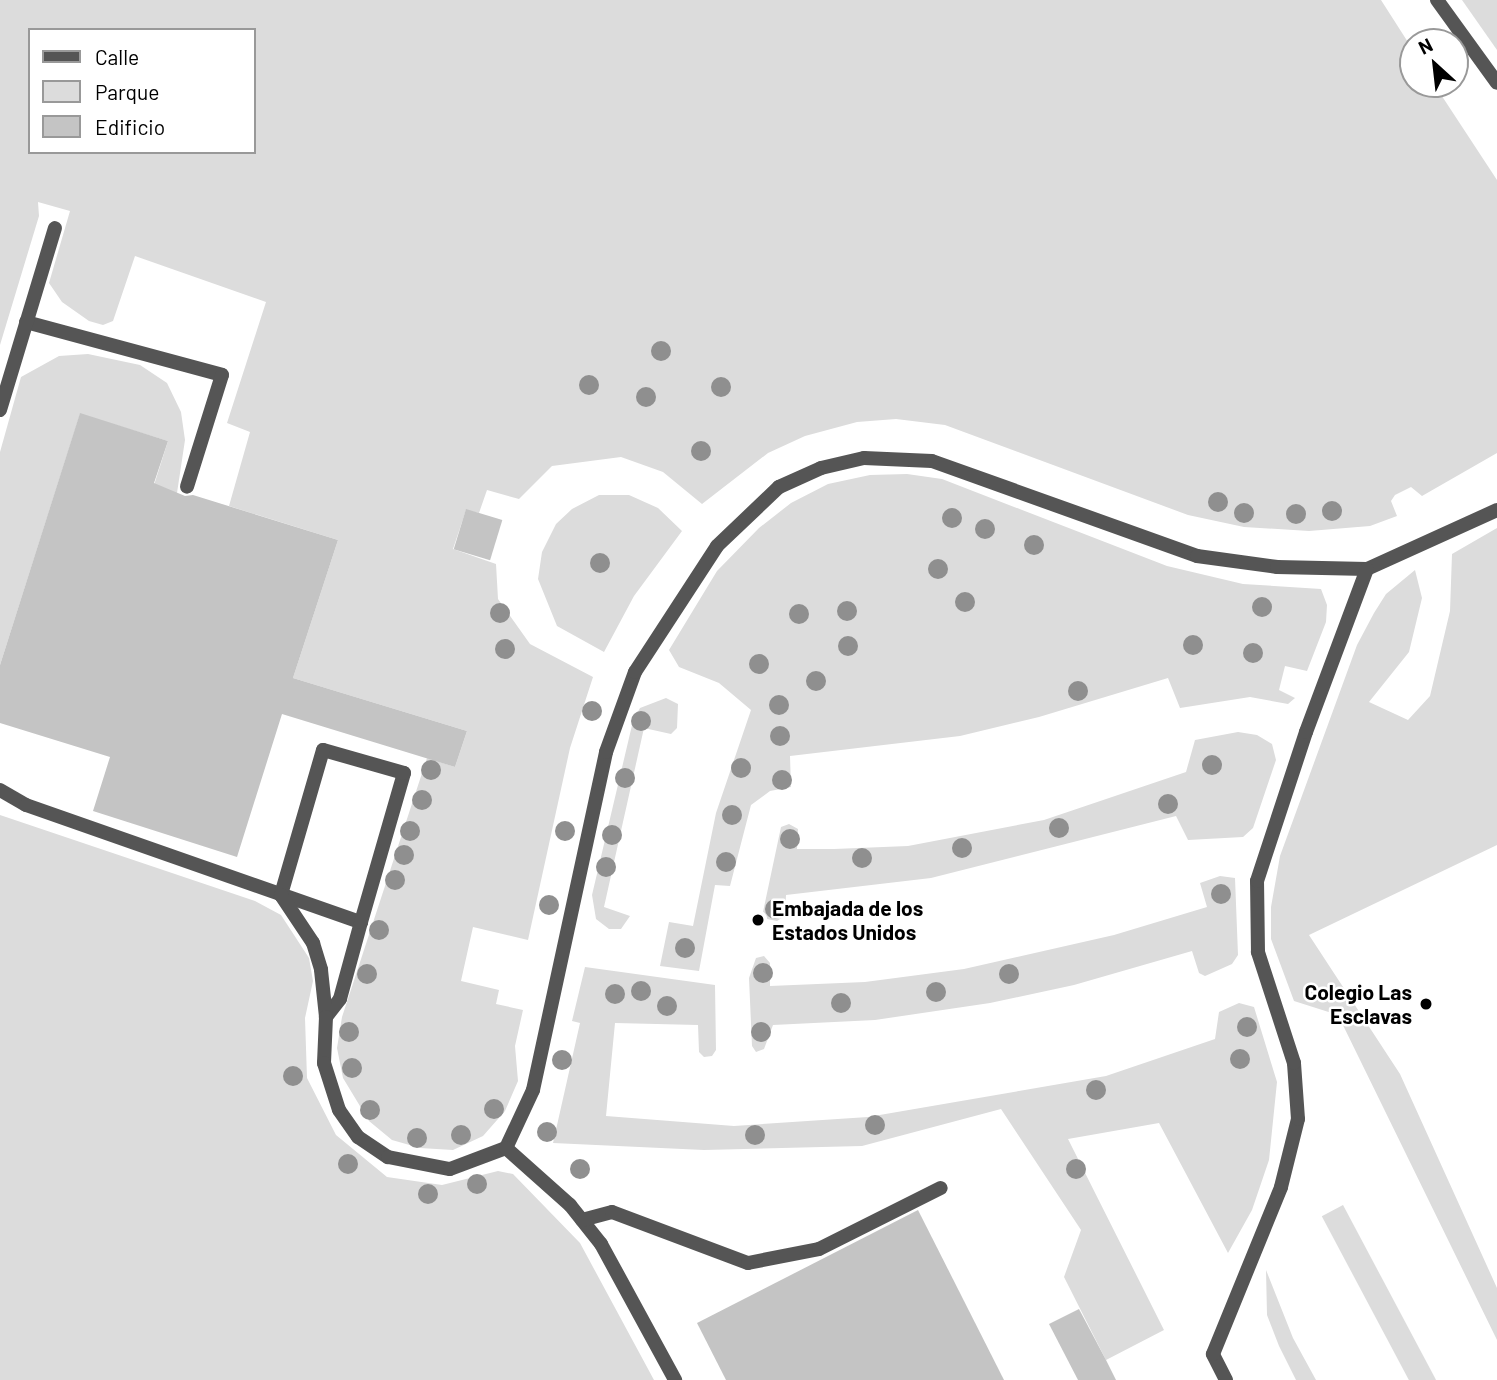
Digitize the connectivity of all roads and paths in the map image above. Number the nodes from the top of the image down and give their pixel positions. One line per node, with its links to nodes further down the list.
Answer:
1 (1437, 0): 2 (street)
2 (1497, 83)
3 (55, 228): 4 (street)
4 (26, 322): 5 (street); 6 (street)
5 (0, 410)
6 (187, 487)
7 (1497, 510): 8 (street)
8 (1367, 569): 13 (street); 17 (street)
9 (0, 790): 10 (street)
10 (281, 895): 11 (street); 11 (street); 12 (street)
11 (360, 922): 12 (street)
12 (326, 1017): 13 (street)
13 (506, 1149): 15 (street)
14 (941, 1188): 15 (street)
15 (582, 1220): 16 (street)
16 (675, 1380)
17 (1226, 1380)

